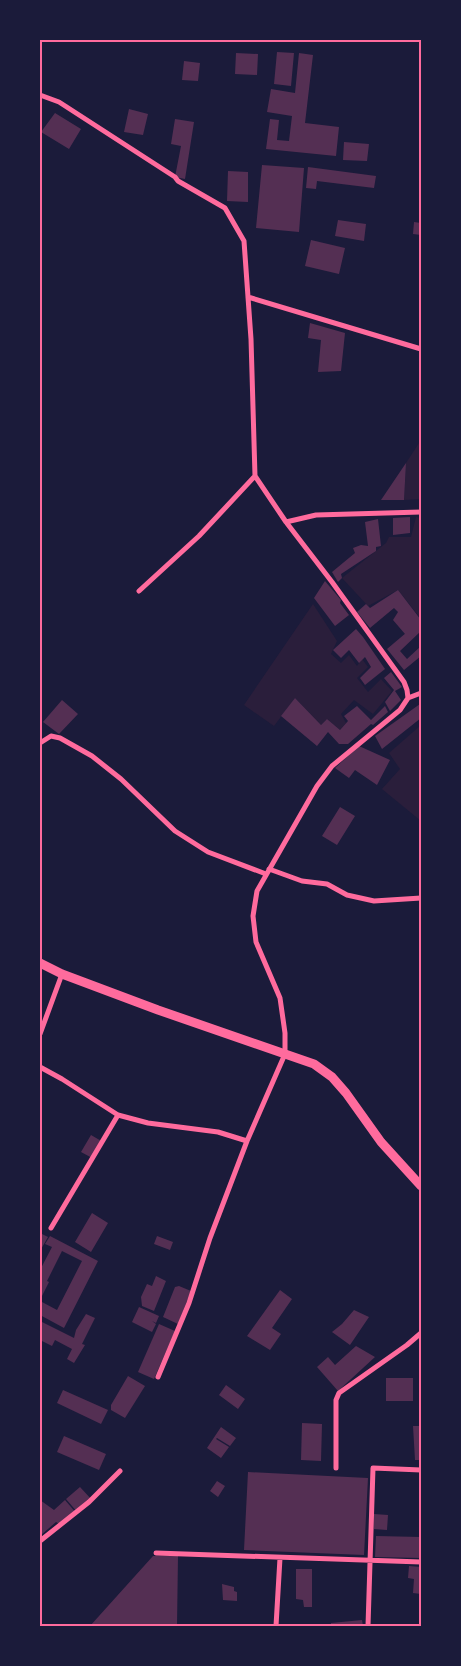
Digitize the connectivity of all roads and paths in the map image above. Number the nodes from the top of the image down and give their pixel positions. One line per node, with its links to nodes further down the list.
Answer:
1 (40, 95): 2 (street)
2 (248, 297): 3 (street); 4 (street)
3 (421, 349)
4 (255, 476): 6 (street); 7 (street)
5 (421, 512): 6 (street)
6 (286, 522): 9 (street)
7 (139, 591)
8 (421, 693): 9 (street)
9 (408, 698): 11 (street)
10 (40, 743): 11 (street)
11 (268, 872): 12 (street); 16 (street)
12 (421, 898)
13 (40, 963): 14 (street)
14 (62, 974): 15 (street); 16 (street)
15 (40, 1034)
16 (286, 1054): 19 (street); 20 (street)
17 (40, 1067): 18 (street)
18 (118, 1115): 19 (street); 21 (street)
19 (247, 1141): 23 (street)
20 (421, 1186)
21 (51, 1228)
22 (421, 1333): 24 (street)
23 (158, 1377)
24 (336, 1468)
25 (421, 1470): 30 (street)
26 (120, 1471): 27 (street)
27 (40, 1541)
28 (156, 1553): 29 (street)
29 (280, 1558): 30 (street); 32 (street)
30 (370, 1561): 31 (street); 33 (street)
31 (421, 1562)
32 (276, 1626)
33 (368, 1626)

